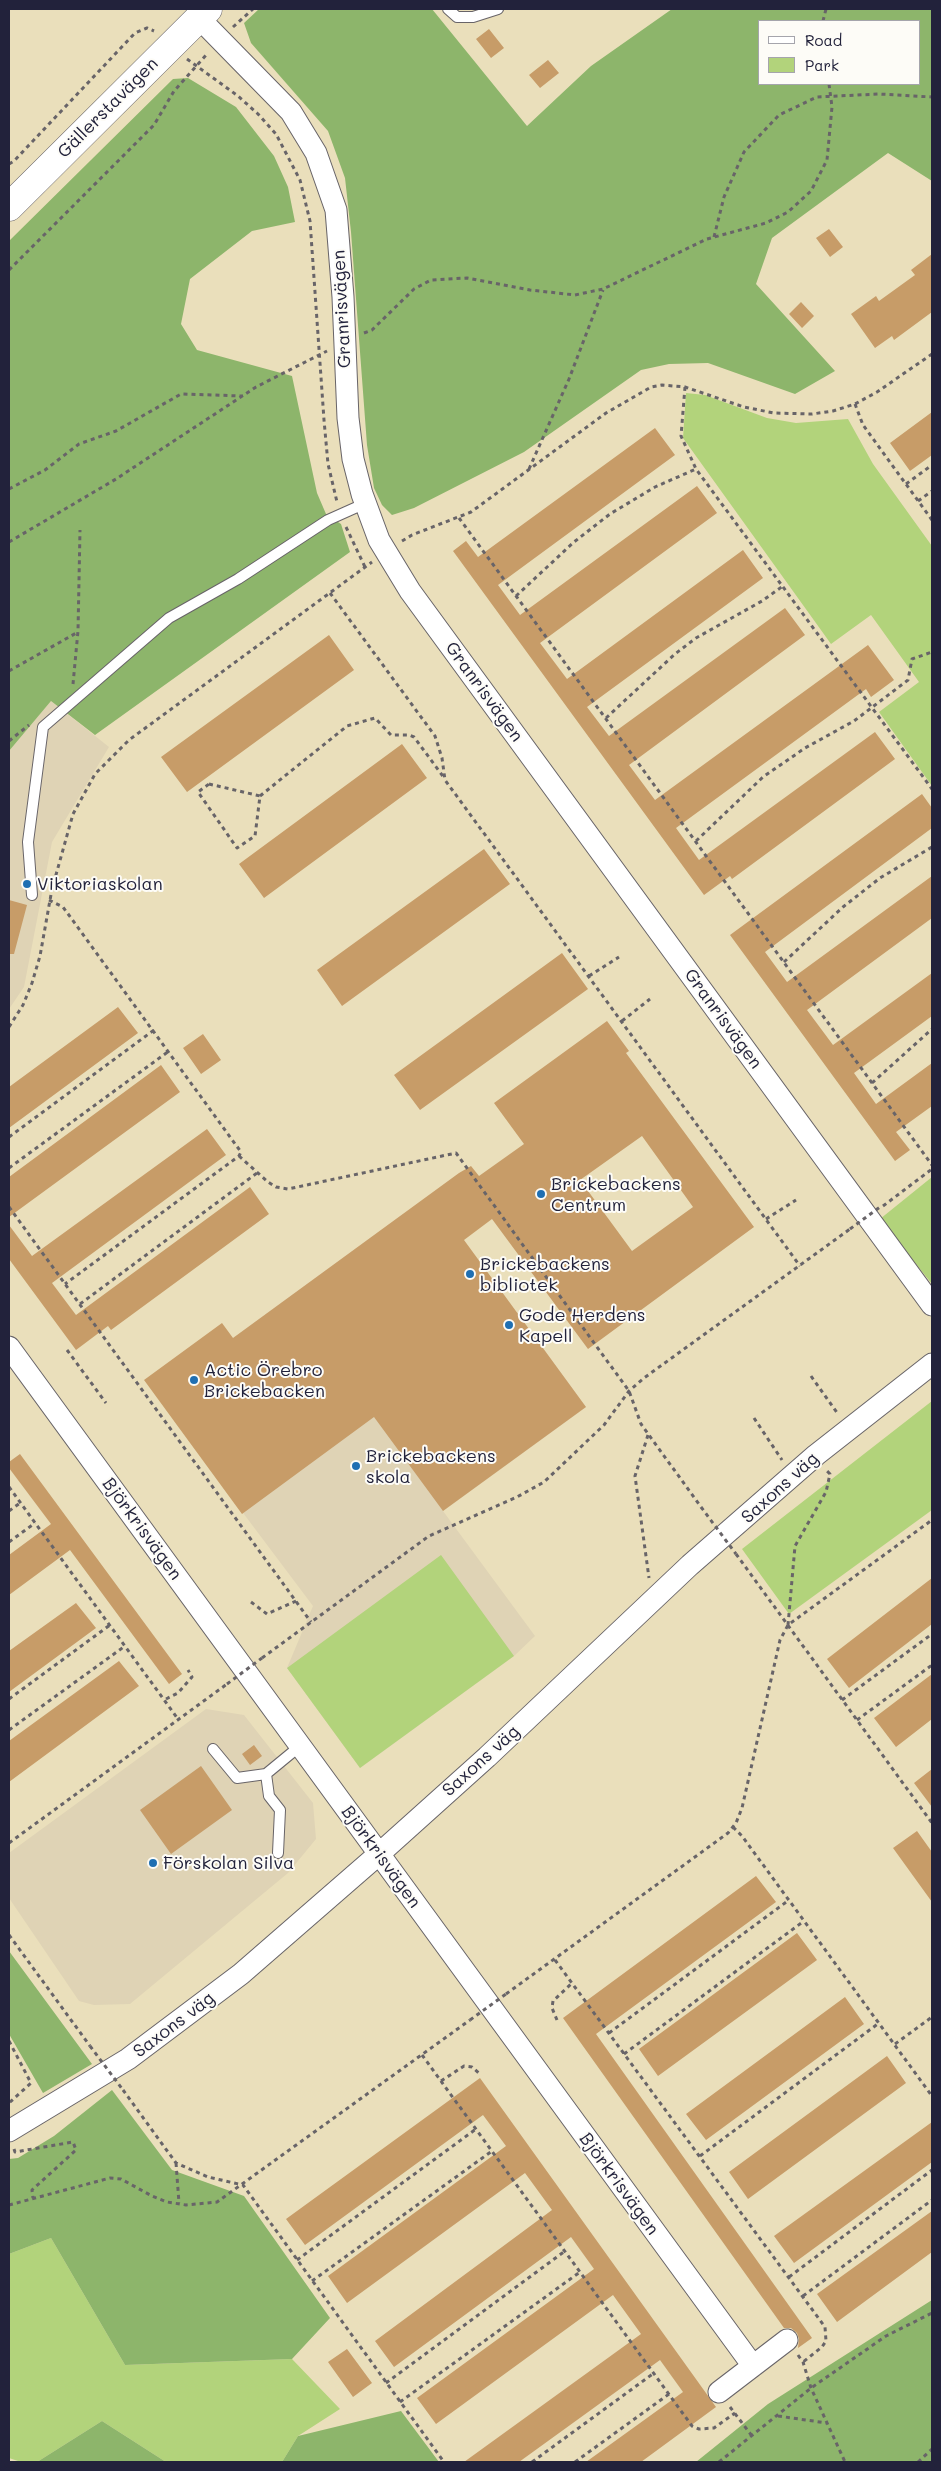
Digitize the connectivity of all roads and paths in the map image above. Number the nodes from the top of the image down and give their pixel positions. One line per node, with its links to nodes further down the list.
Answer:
1 (448, 9): 2 (lane)
2 (498, 9)
3 (204, 14): 4 (street, Gällerstavägen); 14 (street, Granrisvägen)
4 (170, 45): 5 (path); 9 (path); 10 (street, Gällerstavägen)
5 (196, 65): 12 (path); 16 (path)
6 (829, 85): 7 (path)
7 (831, 96): 8 (path); 11 (path); 11 (path)
8 (932, 97)
9 (9, 164)
10 (9, 207)
11 (714, 237): 13 (path)
12 (9, 270)
13 (603, 289): 14 (path); 22 (path)
14 (345, 342): 16 (path); 27 (street, Granrisvägen)
15 (932, 354): 19 (path)
16 (319, 355): 18 (path); 28 (path)
17 (685, 386): 19 (path); 21 (path); 22 (path)
18 (242, 396): 24 (path); 32 (path)
19 (855, 404): 23 (path)
20 (932, 465): 23 (path)
21 (696, 469): 35 (path); 37 (path)
22 (528, 470): 29 (path)
23 (906, 484): 26 (path)
24 (9, 489)
25 (932, 491): 26 (path)
26 (918, 501): 30 (path)
27 (366, 503): 28 (lane); 33 (street, Granrisvägen)
28 (341, 514): 34 (path); 41 (lane)
29 (459, 518): 33 (path); 37 (path)
30 (932, 520)
31 (80, 530): 38 (path)
32 (9, 542)
33 (386, 552): 34 (path); 73 (street, Granrisvägen)
34 (365, 567): 36 (path)
35 (783, 586): 42 (path); 43 (path)
36 (330, 593): 44 (path); 50 (path)
37 (516, 596): 43 (path)
38 (78, 632): 40 (path); 41 (path)
39 (932, 652): 42 (path)
40 (9, 671)
41 (71, 703): 49 (lane)
42 (872, 708): 45 (path); 47 (path)
43 (606, 718): 47 (path)
44 (445, 780): 46 (path); 53 (path)
45 (932, 789)
46 (260, 796): 46 (path)
47 (696, 842): 52 (path)
48 (932, 847): 52 (path)
49 (32, 895)
50 (50, 900): 56 (path); 58 (path)
51 (619, 956): 53 (path)
52 (784, 962): 60 (path)
53 (589, 976): 55 (path)
54 (650, 999): 55 (path)
55 (622, 1021): 69 (path)
56 (9, 1027)
57 (932, 1029): 60 (path)
58 (154, 1030): 59 (path); 61 (path)
59 (169, 1052): 62 (path); 64 (path)
60 (872, 1083): 63 (path)
61 (9, 1137)
62 (239, 1156): 66 (path); 71 (path)
63 (932, 1165)
64 (9, 1168)
65 (932, 1169): 70 (path, bridge)
66 (257, 1173): 72 (path); 78 (path)
67 (796, 1200): 69 (path)
68 (9, 1207): 71 (path)
69 (766, 1220): 70 (path)
70 (800, 1266): 78 (path)
71 (65, 1284): 72 (path)
72 (80, 1304): 92 (path)
73 (932, 1305)
74 (9, 1347): 107 (street, Björkrisvägen)
75 (67, 1350): 79 (path)
76 (932, 1364): 83 (street, Saxons väg)
77 (811, 1376): 80 (path)
78 (629, 1391): 82 (path); 94 (path)
79 (106, 1403)
80 (838, 1414)
81 (754, 1418): 84 (path)
82 (648, 1434): 91 (path); 96 (path, bridge)
83 (816, 1455): 91 (street, Saxons väg); 96 (path)
84 (783, 1460)
85 (9, 1486): 86 (path)
86 (20, 1503): 87 (path); 89 (path)
87 (9, 1511)
88 (932, 1520): 96 (path)
89 (35, 1523): 90 (path); 95 (path)
90 (9, 1542)
91 (653, 1600): 114 (street, Saxons väg)
92 (296, 1601): 93 (path); 94 (path)
93 (251, 1602)
94 (311, 1622): 104 (path, bridge)
95 (110, 1625): 98 (path); 101 (path)
96 (788, 1625): 103 (path); 111 (path)
97 (932, 1634): 103 (path)
98 (125, 1646): 102 (path); 106 (path)
99 (932, 1665): 105 (path)
100 (188, 1670): 102 (path)
101 (9, 1699)
102 (166, 1699): 104 (path)
103 (842, 1700): 105 (path)
104 (178, 1719): 112 (path)
105 (857, 1720): 110 (path)
106 (9, 1730)
107 (300, 1746): 109 (lane); 114 (street, Björkrisvägen)
108 (213, 1748): 109 (lane)
109 (266, 1774): 113 (lane)
110 (932, 1822)
111 (733, 1827): 115 (path); 118 (path)
112 (9, 1843)
113 (278, 1853)
114 (379, 1854): 133 (street, Saxons väg); 152 (street, Björkrisvägen)
115 (789, 1900): 116 (path); 123 (path)
116 (804, 1921): 122 (path); 126 (path)
117 (9, 1935): 136 (path, bridge)
118 (554, 1960): 119 (path); 127 (path, bridge)
119 (572, 1983): 121 (path); 123 (path)
120 (932, 2017): 125 (path)
121 (557, 2020)
122 (879, 2023): 125 (path); 135 (path)
123 (609, 2032): 126 (path)
124 (9, 2041): 131 (path)
125 (895, 2044): 130 (path)
126 (624, 2054): 135 (path)
127 (422, 2055): 129 (path); 138 (path)
128 (481, 2075): 129 (path)
129 (442, 2081): 132 (path)
130 (932, 2096)
131 (9, 2103)
132 (476, 2129): 134 (path); 144 (path)
133 (10, 2138): 139 (path)
134 (492, 2151): 143 (path); 147 (path)
135 (700, 2156): 146 (path)
136 (176, 2163): 138 (path); 141 (path)
137 (932, 2170): 146 (path)
138 (243, 2185): 141 (path); 144 (path)
139 (33, 2198): 141 (path); 142 (path)
140 (932, 2200): 148 (path)
141 (178, 2204)
142 (9, 2205)
143 (565, 2251): 145 (path); 154 (path)
144 (297, 2260): 147 (path)
145 (580, 2272): 153 (path); 158 (path)
146 (789, 2277): 148 (path)
147 (312, 2281): 154 (path)
148 (803, 2296): 151 (path)
149 (932, 2313): 155 (path)
150 (787, 2340): 151 (path); 152 (street)
151 (803, 2362): 155 (path)
152 (753, 2366): 156 (street)
153 (654, 2373): 157 (path); 165 (path)
154 (386, 2383): 158 (path)
155 (811, 2388): 160 (path); 161 (path)
156 (719, 2392): 159 (path)
157 (669, 2394): 159 (path); 166 (path)
158 (400, 2402): 164 (path)
159 (735, 2413): 162 (path)
160 (777, 2416): 161 (path); 162 (path)
161 (827, 2423): 168 (path)
162 (752, 2436): 167 (path)
163 (932, 2449): 169 (path)
164 (444, 2462)
165 (532, 2462)
166 (575, 2462)
167 (719, 2462)
168 (844, 2462)
169 (918, 2462)

